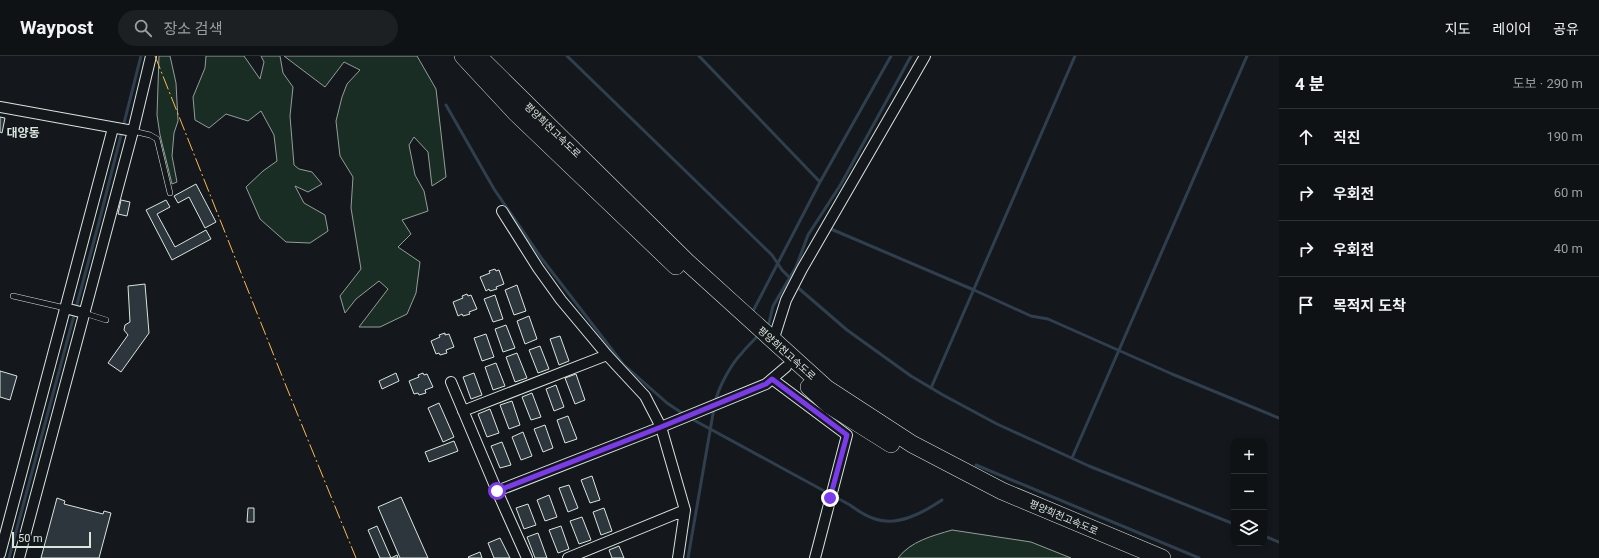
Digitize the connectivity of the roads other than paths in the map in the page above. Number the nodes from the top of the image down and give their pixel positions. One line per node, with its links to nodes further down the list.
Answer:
1 (151, 56): 7 (street)
2 (463, 56): 14 (highway, 평양희천고속도로)
3 (478, 56): 14 (highway, 평양희천고속도로)
4 (924, 56): 14 (street)
5 (0, 107): 6 (street)
6 (113, 128): 7 (street); 11 (street)
7 (133, 131): 8 (lane); 12 (street)
8 (170, 193)
9 (502, 211): 15 (street)
10 (13, 296): 11 (lane)
11 (65, 308): 12 (street); 23 (street)
12 (84, 313): 13 (lane); 24 (street)
13 (106, 320)
14 (761, 336): 16 (highway, 평양희천고속도로); 30 (highway, 평양희천고속도로)
15 (607, 355): 19 (street); 20 (street)
16 (786, 367): 17 (street); 29 (highway, 평양희천고속도로)
17 (772, 379): 20 (street); 28 (street)
18 (451, 382): 19 (street)
19 (463, 411): 21 (street)
20 (661, 427): 21 (street); 22 (street)
21 (497, 491): 25 (street)
22 (685, 510): 26 (street); 27 (street)
23 (0, 554)
24 (19, 558)
25 (527, 558)
26 (568, 558)
27 (678, 558)
28 (815, 558)
29 (1133, 558)
30 (1162, 558)

